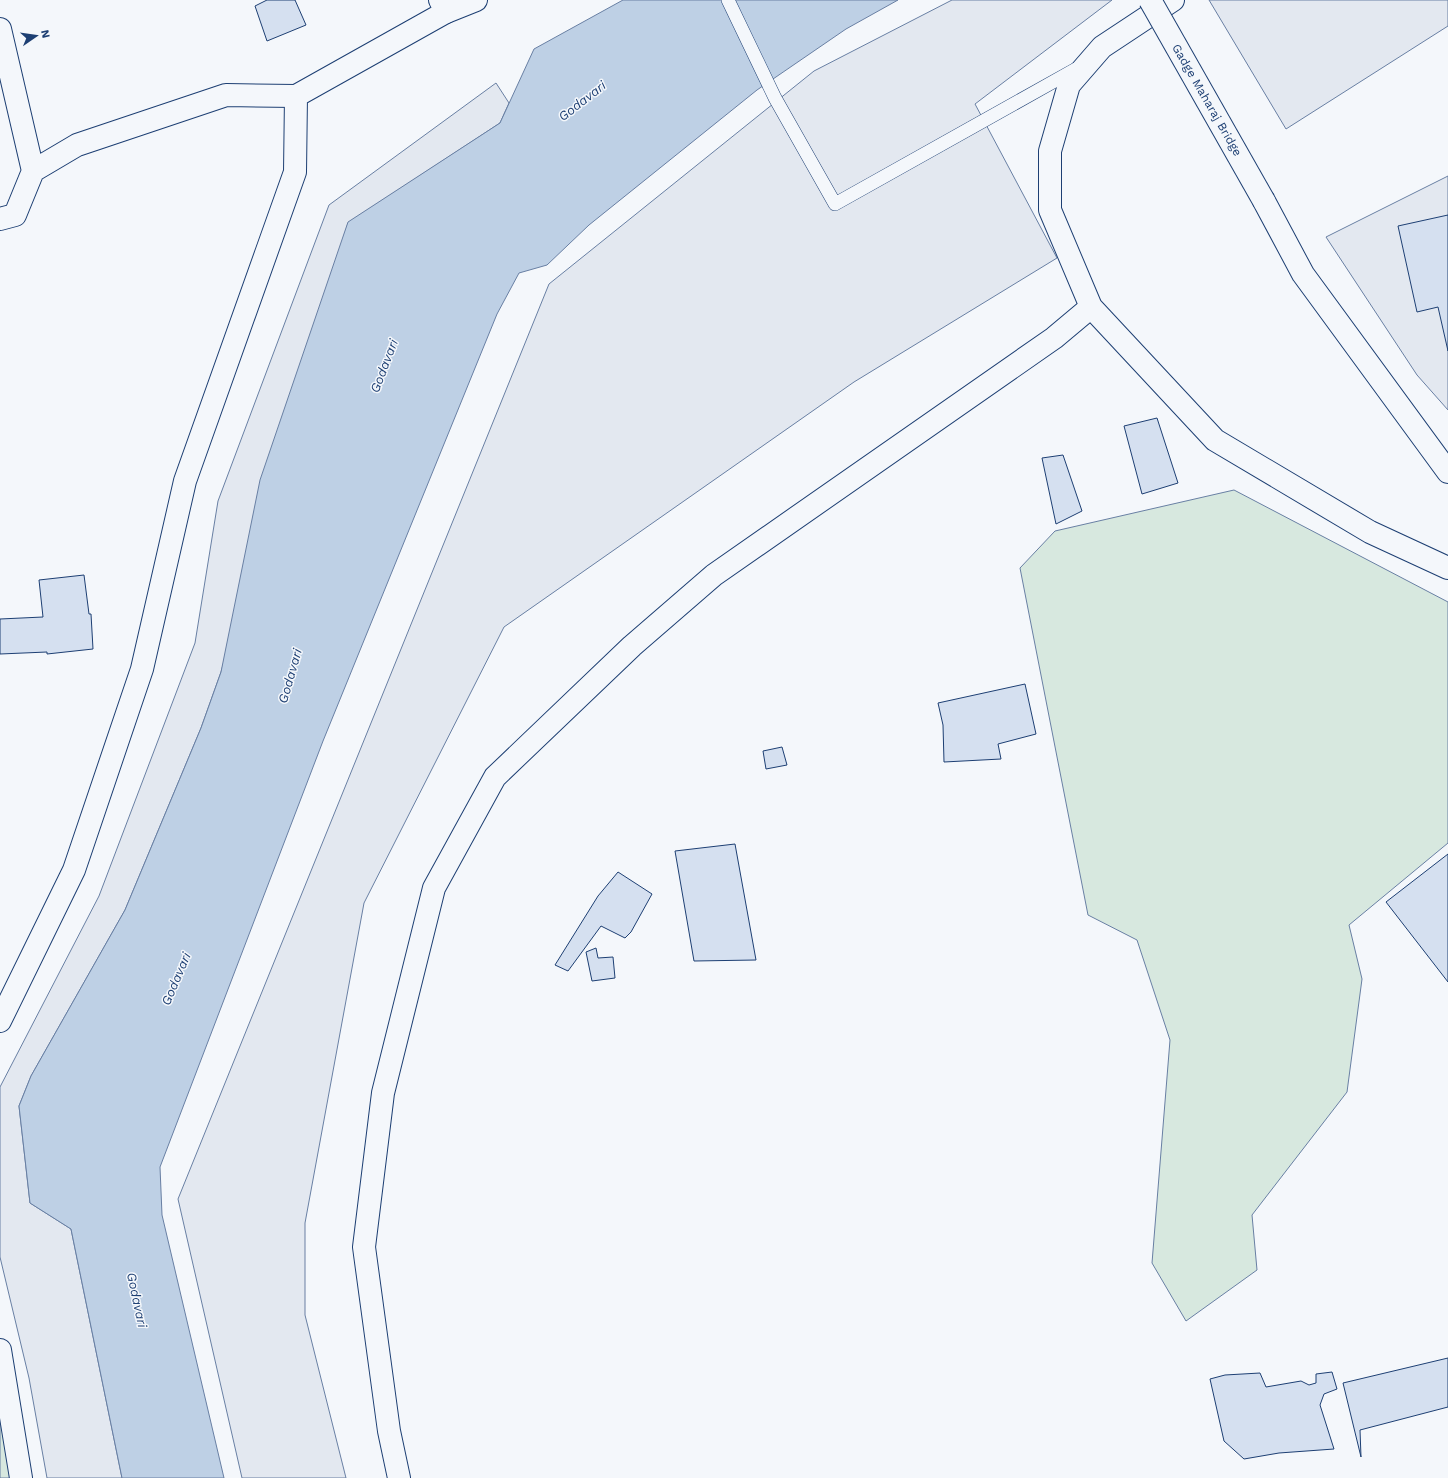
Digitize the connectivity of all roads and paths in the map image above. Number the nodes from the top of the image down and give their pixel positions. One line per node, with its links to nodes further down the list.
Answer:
1 (476, 0): 5 (street)
2 (728, 0): 7 (lane)
3 (1150, 0): 12 (street, Gadge Maharaj Bridge, bridge)
4 (1173, 0): 7 (street)
5 (443, 6): 8 (street)
6 (0, 29): 9 (street)
7 (1090, 62): 11 (street)
8 (296, 96): 9 (street); 14 (street)
9 (33, 171): 10 (street)
10 (0, 220)
11 (1091, 308): 13 (street); 17 (street)
12 (1448, 472)
13 (1448, 568)
14 (0, 1021)
15 (0, 1350): 16 (street)
16 (21, 1478)
17 (399, 1478)

